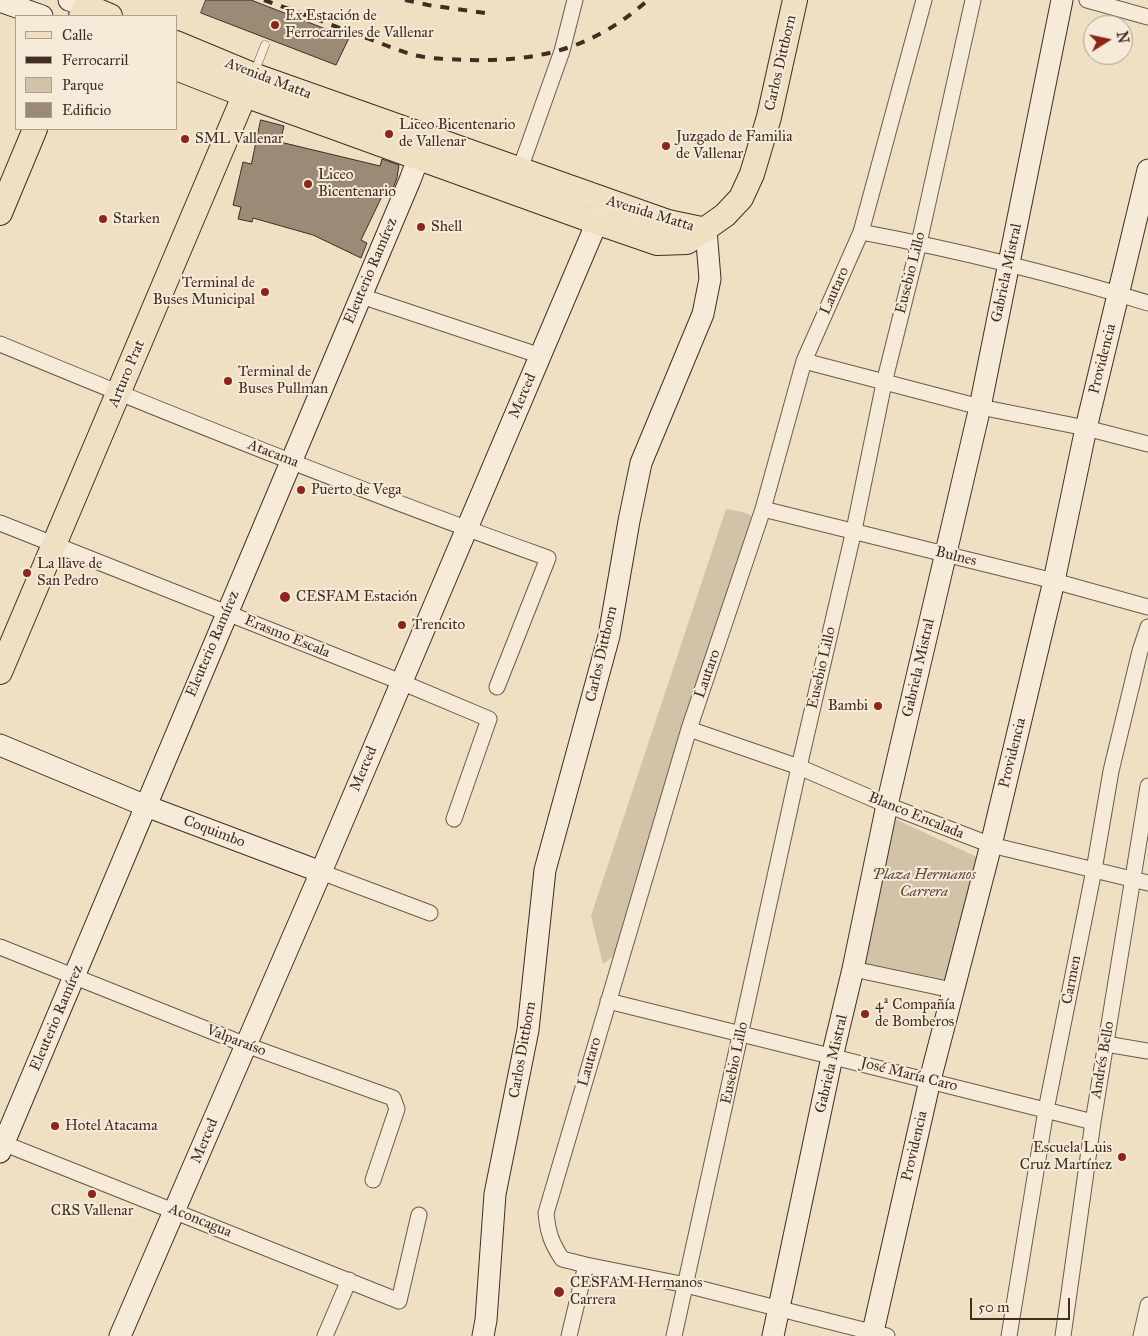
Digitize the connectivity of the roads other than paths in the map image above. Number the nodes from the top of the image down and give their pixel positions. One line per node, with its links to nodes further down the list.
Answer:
1 (575, 0): 18 (street)
2 (795, 0): 23 (main road, Carlos Dittborn)
3 (924, 0): 24 (street, Lautaro)
4 (973, 0): 25 (street, Eusebio Lillo)
5 (1062, 0): 26 (main road, Gabriela Mistral)
6 (1087, 0): 11 (street)
7 (0, 1): 9 (main road)
8 (78, 7): 10 (main road)
9 (39, 15)
10 (106, 15)
11 (1148, 17)
12 (178, 45): 15 (main road, Avenida Matta)
13 (265, 45): 15 (lane)
14 (178, 68): 15 (main road, Avenida Matta)
15 (249, 85): 17 (main road, Avenida Matta); 34 (main road, Arturo Prat)
16 (35, 130): 21 (main road)
17 (423, 147): 18 (main road, Avenida Matta); 22 (main road, Avenida Matta); 28 (main road, Eleuterio Ramírez)
18 (520, 169): 20 (main road, Avenida Matta)
19 (1148, 170): 27 (main road, Providencia)
20 (606, 200): 22 (main road, Merced); 23 (main road, Avenida Matta)
21 (0, 213)
22 (596, 222): 23 (main road, Avenida Matta); 31 (main road, Merced)
23 (706, 230): 89 (main road, Carlos Dittborn)
24 (861, 232): 25 (street); 32 (street, Lautaro)
25 (919, 243): 26 (street); 33 (street, Eusebio Lillo)
26 (1008, 265): 27 (street); 35 (main road, Gabriela Mistral)
27 (1119, 294): 29 (street); 36 (main road, Providencia)
28 (361, 296): 31 (street); 38 (main road, Eleuterio Ramírez)
29 (1148, 303)
30 (0, 344): 34 (street, Atacama)
31 (540, 356): 41 (main road, Merced)
32 (804, 362): 33 (street); 39 (street, Lautaro)
33 (884, 383): 35 (street); 42 (street, Eusebio Lillo)
34 (118, 394): 38 (street, Atacama); 43 (main road, Arturo Prat)
35 (980, 407): 36 (street); 44 (main road, Gabriela Mistral)
36 (1086, 428): 37 (street); 45 (main road, Providencia)
37 (1148, 444)
38 (291, 461): 41 (street, Atacama); 47 (main road, Eleuterio Ramírez)
39 (763, 509): 42 (street, Bulnes); 52 (street, Lautaro)
40 (0, 523): 43 (street, Erasmo Escala)
41 (466, 529): 50 (main road, Merced); 51 (street, Atacama)
42 (854, 530): 44 (street, Bulnes); 54 (street, Eusebio Lillo)
43 (54, 544): 47 (street, Erasmo Escala); 49 (main road, Arturo Prat)
44 (946, 555): 45 (street, Bulnes); 56 (main road, Gabriela Mistral)
45 (1054, 581): 46 (street, Bulnes); 59 (main road, Providencia)
46 (1148, 606)
47 (227, 613): 50 (street, Erasmo Escala); 57 (main road, Eleuterio Ramírez)
48 (1148, 627): 60 (street, Carmen)
49 (0, 672)
50 (401, 682): 58 (street, Erasmo Escala); 61 (main road, Merced)
51 (497, 687)
52 (689, 729): 54 (street, Blanco Encalada); 68 (street, Lautaro)
53 (0, 746): 57 (main road, Coquimbo)
54 (800, 767): 56 (street, Blanco Encalada); 69 (street, Eusebio Lillo)
55 (1148, 786): 62 (street, Andrés Bello)
56 (887, 805): 59 (street, Blanco Encalada); 65 (main road, Gabriela Mistral)
57 (146, 806): 61 (main road, Coquimbo); 66 (main road, Eleuterio Ramírez)
58 (454, 819)
59 (990, 846): 60 (street, Blanco Encalada); 67 (main road, Providencia)
60 (1094, 870): 62 (street, Blanco Encalada); 75 (street, Carmen)
61 (321, 872): 63 (street, Coquimbo); 71 (main road, Merced)
62 (1141, 881): 70 (street, Andrés Bello)
63 (430, 913)
64 (0, 946): 66 (street, Valparaíso)
65 (853, 969): 67 (street); 73 (main road, Gabriela Mistral)
66 (74, 976): 71 (street, Valparaíso); 77 (main road, Eleuterio Ramírez)
67 (952, 990): 74 (main road, Providencia)
68 (608, 1001): 69 (street, José María Caro); 81 (street, Lautaro)
69 (742, 1034): 73 (street, José María Caro); 83 (street, Eusebio Lillo)
70 (1106, 1044): 72 (street); 76 (street, Andrés Bello)
71 (246, 1045): 78 (street, Valparaíso); 79 (main road, Merced)
72 (1148, 1051)
73 (832, 1057): 74 (street, José María Caro); 85 (main road, Gabriela Mistral)
74 (930, 1080): 75 (street, José María Caro); 86 (main road, Providencia)
75 (1046, 1110): 76 (street, José María Caro); 93 (street, Carmen)
76 (1093, 1122): 94 (street, Andrés Bello)
77 (1, 1146): 79 (street, Aconcagua)
78 (372, 1180)
79 (175, 1211): 82 (street, Aconcagua); 87 (main road, Merced)
80 (419, 1215): 82 (street, Aconcagua)
81 (586, 1265): 83 (street, Lautaro); 90 (street)
82 (349, 1280): 88 (street)
83 (686, 1285): 85 (street, Lautaro); 91 (street, Eusebio Lillo)
84 (1148, 1305): 95 (street)
85 (778, 1309): 86 (street, Lautaro); 92 (main road, Gabriela Mistral)
86 (877, 1335)
87 (120, 1336)
88 (325, 1336)
89 (483, 1336)
90 (569, 1336)
91 (674, 1336)
92 (773, 1336)
93 (1008, 1336)
94 (1063, 1336)
95 (1141, 1336)

